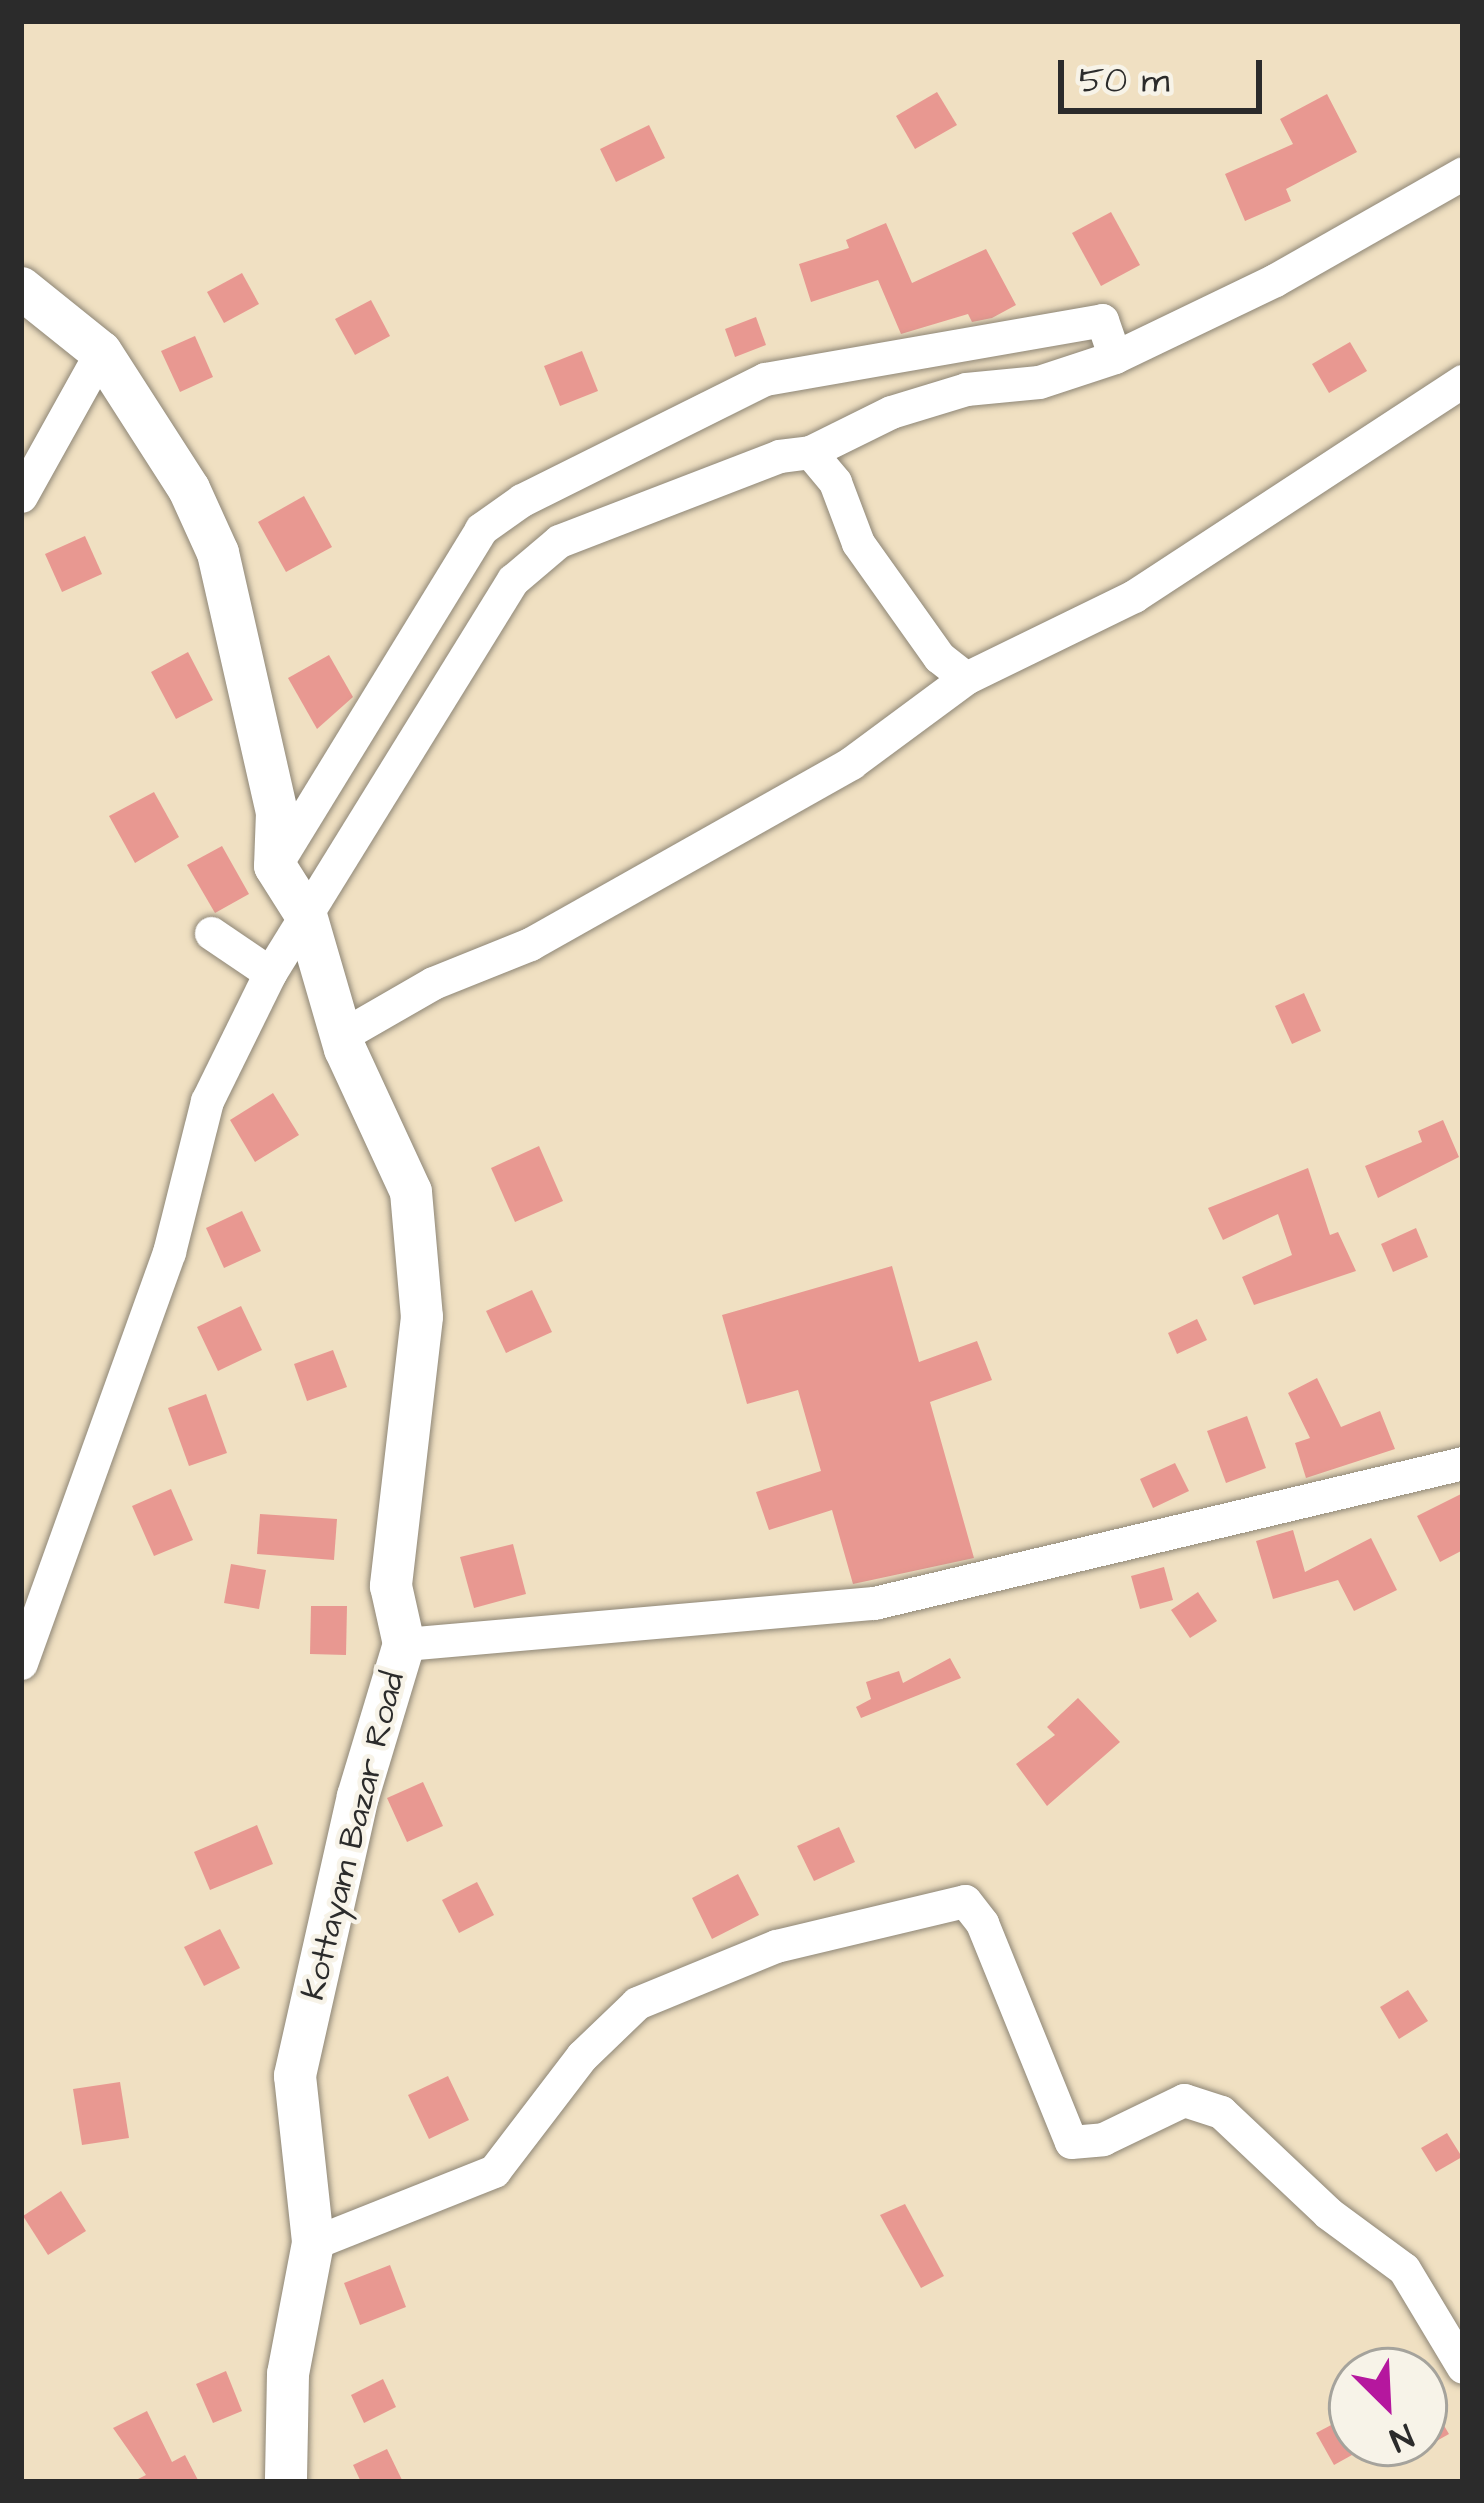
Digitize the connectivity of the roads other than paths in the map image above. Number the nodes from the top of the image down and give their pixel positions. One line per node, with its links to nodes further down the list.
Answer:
1 (1463, 173): 4 (street)
2 (21, 288): 3 (main road)
3 (101, 352): 7 (street); 9 (main road)
4 (1115, 357): 6 (street); 9 (street)
5 (1463, 381): 8 (street)
6 (810, 452): 8 (street); 10 (street)
7 (21, 496)
8 (966, 678): 13 (street)
9 (275, 866): 10 (main road, Kottayam Bazar Road)
10 (304, 911): 12 (street); 13 (main road, Kottayam Bazar Road)
11 (211, 933): 12 (street)
12 (269, 973): 16 (street)
13 (341, 1036): 15 (main road, Kottayam Bazar Road)
14 (1463, 1463): 15 (street)
15 (404, 1645): 17 (main road, Kottayam Bazar Road)
16 (21, 1664)
17 (314, 2243): 18 (street); 19 (main road, Kottayam Bazar Road)
18 (1463, 2367)
19 (286, 2482)

